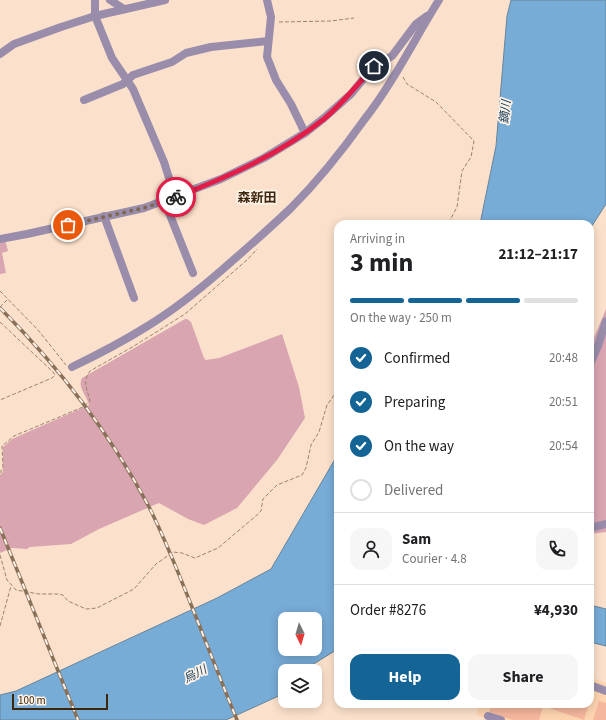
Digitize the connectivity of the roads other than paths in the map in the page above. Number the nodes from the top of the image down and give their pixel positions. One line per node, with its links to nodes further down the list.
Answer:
1 (95, 0): 8 (street)
2 (110, 0): 6 (street)
3 (164, 0): 6 (street)
4 (267, 0): 9 (street)
5 (439, 0): 7 (street)
6 (124, 9): 8 (street)
7 (431, 13): 13 (street); 22 (street)
8 (94, 16): 10 (street); 11 (street)
9 (268, 41): 11 (street); 13 (street)
10 (0, 54)
11 (127, 80): 12 (street); 14 (street)
12 (84, 100)
13 (305, 133): 14 (street)
14 (175, 197): 15 (street)
15 (164, 200): 16 (street); 18 (street)
16 (104, 216): 17 (street); 19 (street)
17 (0, 239)
18 (193, 273)
19 (134, 298)
20 (606, 321): 21 (street)
21 (594, 355)
22 (72, 367)
23 (606, 524): 24 (street)
24 (594, 527)
25 (594, 686): 26 (street)
26 (606, 691)
27 (488, 716): 28 (street)
28 (500, 720)

